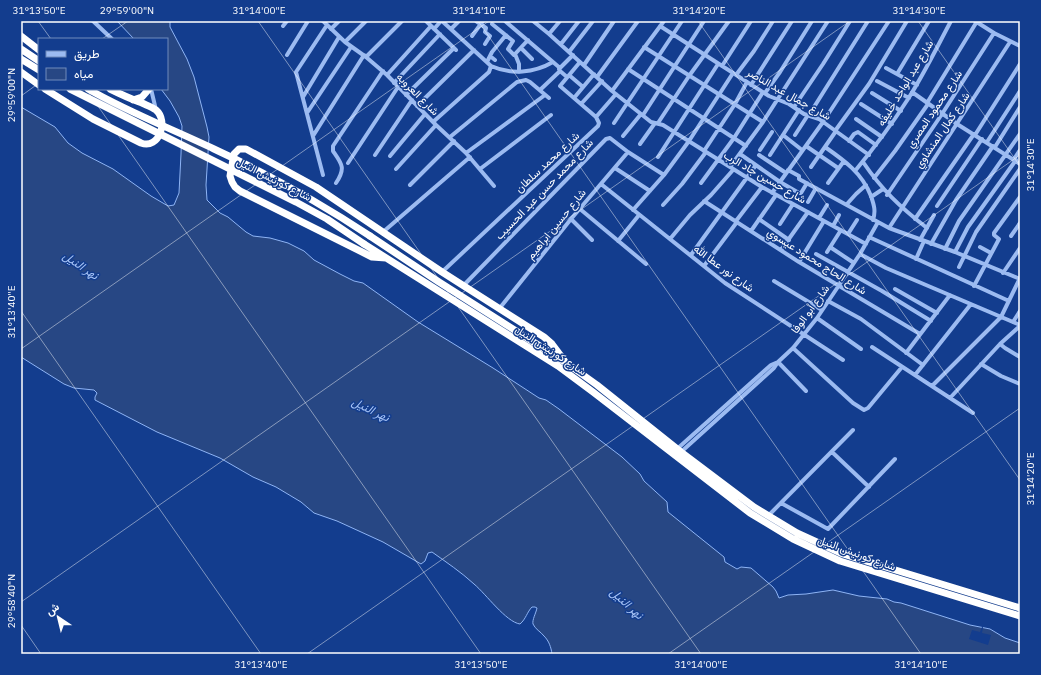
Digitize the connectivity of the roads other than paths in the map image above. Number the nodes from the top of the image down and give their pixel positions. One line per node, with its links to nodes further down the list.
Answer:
1 (93, 21): 52 (street)
2 (287, 21): 38 (street)
3 (308, 21): 67 (street)
4 (323, 21): 37 (street, شارع العروبه)
5 (339, 21): 41 (street)
6 (366, 21): 54 (street)
7 (402, 21): 69 (street)
8 (426, 21): 40 (street)
9 (442, 21): 40 (street); 42 (street)
10 (458, 21): 42 (street)
11 (476, 21): 36 (street)
12 (506, 21): 53 (street)
13 (534, 21): 45 (street, شارع حسين جاد الرب)
14 (560, 21): 45 (street)
15 (579, 21): 57 (street)
16 (593, 21): 66 (street)
17 (614, 21): 79 (street)
18 (638, 21): 94 (street)
19 (664, 21): 39 (street)
20 (682, 21): 46 (street)
21 (704, 21): 58 (street)
22 (729, 21): 68 (street)
23 (751, 21): 81 (street)
24 (773, 21): 91 (street)
25 (792, 21): 102 (street)
26 (812, 21): 119 (street)
27 (828, 21): 127 (street)
28 (850, 21): 136 (street)
29 (868, 21): 148 (street)
30 (889, 21): 153 (street)
31 (907, 21): 160 (street)
32 (930, 21): 92 (street)
33 (952, 21): 105 (street, شارع عبد الواحد خليفه)
34 (493, 22): 43 (street); 48 (street)
35 (975, 22): 47 (street); 134 (street)
36 (482, 23): 43 (street); 50 (street)
37 (327, 24): 41 (street, شارع العروبه); 123 (street)
38 (283, 26)
39 (660, 26): 46 (street, شارع جمال عبد الناصر); 61 (street)
40 (433, 27): 44 (street); 93 (street)
41 (332, 29): 51 (street, شارع العروبه)
42 (451, 29): 65 (street)
43 (486, 29): 56 (street)
44 (440, 34): 101 (street); 121 (street)
45 (549, 34): 57 (street, شارع حسين جاد الرب)
46 (674, 34): 58 (street, شارع جمال عبد الناصر); 72 (street)
47 (994, 34): 55 (street); 146 (street, شارع محمود المصري)
48 (506, 35): 70 (street); 71 (street)
49 (21, 36): 64 (highway)
50 (472, 36)
51 (340, 37): 54 (street, شارع العروبه); 123 (street)
52 (111, 38)
53 (528, 40): 62 (street); 78 (street)
54 (345, 42): 60 (street, شارع العروبه)
55 (1010, 42): 59 (street); 158 (street, شارع كمال المنشاوي)
56 (485, 44)
57 (561, 44): 66 (street, شارع حسين جاد الرب)
58 (689, 44): 68 (street, شارع جمال عبد الناصر); 83 (street)
59 (1020, 46)
60 (351, 47): 69 (street, شارع العروبه); 142 (street)
61 (644, 47): 72 (street); 86 (street)
62 (521, 48): 71 (street); 74 (street)
63 (21, 49): 75 (highway)
64 (38, 49)
65 (474, 50): 77 (street); 135 (street)
66 (571, 53): 79 (street, شارع حسين جاد الرب); 87 (street)
67 (287, 55)
68 (704, 55): 81 (street, شارع جمال عبد الناصر); 96 (street)
69 (365, 56): 89 (street, شارع العروبه); 167 (street)
70 (490, 56): 76 (street); 77 (street)
71 (514, 56): 90 (street)
72 (659, 57): 83 (street); 97 (street)
73 (22, 59): 85 (highway)
74 (532, 59)
75 (38, 60)
76 (495, 60)
77 (487, 62): 82 (street)
78 (553, 62): 87 (street); 90 (street)
79 (582, 63): 94 (street, شارع حسين جاد الرب); 95 (street)
80 (1020, 64): 163 (street)
81 (720, 65): 91 (street, شارع جمال عبد الناصر); 104 (street)
82 (491, 66): 90 (street); 154 (street)
83 (674, 67): 96 (street); 115 (street)
84 (886, 68): 92 (street)
85 (38, 69)
86 (628, 69): 97 (street); 117 (street)
87 (560, 70): 95 (street); 114 (street)
88 (21, 72): 103 (highway)
89 (383, 72): 93 (street, شارع العروبه); 222 (street)
90 (518, 72): 98 (street)
91 (734, 74): 102 (street, شارع جمال عبد الناصر); 122 (street)
92 (897, 74): 105 (street)
93 (386, 75): 101 (street, شارع العروبه)
94 (596, 75): 99 (street, شارع حسين جاد الرب); 107 (street)
95 (568, 76): 107 (street); 124 (street)
96 (689, 76): 104 (street); 126 (street)
97 (644, 79): 115 (street); 130 (street)
98 (522, 81): 114 (street); 169 (street)
99 (602, 81): 117 (street, شارع حسين جاد الرب); 131 (street)
100 (877, 81): 125 (street)
101 (394, 83): 106 (street, شارع العروبه)
102 (749, 83): 119 (street, شارع جمال عبد الناصر); 132 (street)
103 (38, 84)
104 (704, 85): 122 (street); 138 (street)
105 (917, 85): 118 (street, شارع عبد الواحد خليفه)
106 (398, 87): 121 (street, شارع العروبه); 205 (street)
107 (583, 87): 124 (street)
108 (47, 90): 139 (highway)
109 (72, 90): 292 (highway, شارع كورنيش النيل, bridge)
110 (90, 90): 306 (highway, شارع كورنيش النيل, bridge)
111 (112, 90): 128 (highway)
112 (149, 90): 128 (highway)
113 (150, 90): 139 (street)
114 (540, 90): 190 (street)
115 (659, 90): 126 (street); 144 (street)
116 (1020, 91): 177 (street)
117 (614, 92): 130 (street, شارع حسين جاد الرب); 149 (street)
118 (912, 92): 125 (street, شارع عبد الواحد خليفه); 134 (street)
119 (764, 93): 127 (street, شارع جمال عبد الناصر); 145 (street)
120 (872, 93): 141 (street)
121 (406, 95): 129 (street, شارع العروبه)
122 (719, 95): 132 (street); 150 (street)
123 (303, 97): 142 (street)
124 (574, 98): 131 (street)
125 (909, 98): 141 (street, شارع عبد الواحد خليفه)
126 (674, 99): 138 (street); 155 (street)
127 (778, 99): 136 (street, شارع جمال عبد الناصر); 152 (street)
128 (133, 100): 139 (highway)
129 (412, 100): 135 (street, شارع العروبه); 193 (street)
130 (628, 103): 144 (street, شارع حسين جاد الرب); 156 (street)
131 (582, 104): 149 (street)
132 (735, 104): 145 (street); 159 (street)
133 (861, 104): 157 (street)
134 (927, 104): 146 (street); 220 (street)
135 (417, 106): 143 (street, شارع العروبه)
136 (794, 107): 140 (street, شارع جمال عبد الناصر)
137 (1020, 107): 183 (street)
138 (689, 108): 150 (street); 161 (street)
139 (156, 110)
140 (799, 110): 148 (street, شارع جمال عبد الناصر); 165 (street)
141 (901, 111): 157 (street, شارع عبد الواحد خليفه)
142 (307, 112): 167 (street)
143 (425, 114): 154 (street, شارع العروبه); 198 (street)
144 (642, 114): 155 (street, شارع حسين جاد الرب); 168 (street)
145 (750, 114): 152 (street); 171 (street)
146 (942, 114): 158 (street); 236 (street, شارع محمود المصري)
147 (551, 115): 213 (street)
148 (808, 115): 153 (street, شارع جمال عبد الناصر); 166 (street)
149 (596, 117): 300 (street, شارع محمد سلطان)
150 (704, 118): 159 (street); 176 (street)
151 (856, 119): 170 (street)
152 (763, 122): 181 (street)
153 (823, 122): 160 (street, شارع جمال عبد الناصر); 182 (street)
154 (434, 123): 169 (street, شارع العروبه); 212 (street)
155 (656, 123): 161 (street, شارع حسين جاد الرب); 178 (street)
156 (614, 124)
157 (892, 124): 170 (street, شارع عبد الواحد خليفه)
158 (957, 124): 163 (street); 246 (street, شارع كمال المنشاوي)
159 (719, 128): 171 (street); 189 (street)
160 (836, 131): 174 (street, شارع جمال عبد الناصر); 184 (street)
161 (674, 132): 176 (street, شارع حسين جاد الرب); 199 (street)
162 (772, 132): 172 (street)
163 (975, 134): 173 (street); 257 (street)
164 (1020, 134): 192 (street)
165 (783, 135): 179 (street); 186 (street)
166 (795, 135)
167 (313, 136): 217 (street)
168 (623, 136)
169 (450, 137): 175 (street, شارع العروبه)
170 (882, 137): 180 (street, شارع عبد الواحد خليفه)
171 (734, 138): 181 (street); 201 (street)
172 (767, 139): 179 (street); 185 (street)
173 (982, 139): 177 (street); 245 (street)
174 (849, 140): 180 (street); 197 (street, شارع جمال عبد الناصر)
175 (454, 141): 190 (street, شارع العروبه); 227 (street)
176 (689, 141): 189 (street, شارع حسين جاد الرب); 218 (street)
177 (987, 142): 183 (street)
178 (640, 144)
179 (776, 144): 195 (street)
180 (876, 145): 197 (street, شارع عبد الواحد خليفه)
181 (746, 146): 191 (street)
182 (806, 146): 186 (street); 196 (street)
183 (994, 146): 192 (street); 279 (street)
184 (825, 147): 196 (street); 202 (street)
185 (760, 150)
186 (802, 150): 215 (street)
187 (1020, 150): 203 (street)
188 (628, 152): 209 (street, شارع حسين ابراهيم); 218 (street, شارع محمد حسن عبد الحسيب); 307 (street, شارع محمد حسن عبد الحسيب)
189 (705, 152): 201 (street, شارع حسين جاد الرب); 244 (street)
190 (466, 153): 200 (street, شارع العروبه)
191 (740, 154): 207 (street); 210 (street)
192 (1007, 154): 203 (street); 282 (street)
193 (375, 155)
194 (759, 155): 215 (street)
195 (770, 155)
196 (819, 155): 208 (street); 211 (street)
197 (869, 155): 204 (street, شارع عبد الواحد خليفه)
198 (390, 156)
199 (658, 156)
200 (470, 158): 213 (street, شارع العروبه); 269 (street)
201 (718, 160): 210 (street, شارع حسين جاد الرب); 223 (street)
202 (844, 160): 211 (street); 216 (street)
203 (1015, 160): 206 (street); 286 (street)
204 (863, 162): 216 (street, شارع عبد الواحد خليفه); 220 (street)
205 (348, 163)
206 (1020, 164)
207 (756, 165): 219 (street); 221 (street)
208 (811, 167)
209 (615, 168): 225 (street, شارع حسين ابراهيم); 233 (street)
210 (732, 168): 219 (street, شارع حسين جاد الرب); 239 (street)
211 (838, 168): 226 (street)
212 (396, 169)
213 (480, 169): 229 (street, شارع العروبه)
214 (1020, 169): 291 (street)
215 (787, 171): 221 (street); 224 (street)
216 (856, 171): 228 (street)
217 (323, 175)
218 (664, 175): 233 (street)
219 (747, 178): 230 (street, شارع حسين جاد الرب); 250 (street)
220 (874, 178): 232 (street)
221 (780, 182): 224 (street); 234 (street)
222 (336, 183)
223 (701, 183)
224 (807, 183): 231 (street)
225 (601, 184): 247 (street, شارع حسين ابراهيم); 248 (street, شارع نور عطا الله)
226 (828, 184)
227 (410, 185)
228 (866, 185): 237 (street); 243 (street)
229 (494, 186)
230 (762, 187): 234 (street, شارع حسين جاد الرب); 261 (street)
231 (816, 188): 240 (street); 243 (street)
232 (883, 189): 236 (street); 237 (street)
233 (650, 191): 248 (street)
234 (772, 193): 235 (street, شارع حسين جاد الرب)
235 (776, 195): 241 (street, شارع حسين جاد الرب); 256 (street)
236 (887, 195): 246 (street)
237 (871, 197): 260 (street)
238 (1020, 197): 287 (street)
239 (704, 201): 250 (street, شارع الحاج محمود عيسوي); 273 (street)
240 (808, 202)
241 (793, 204): 249 (street, شارع حسين جاد الرب); 263 (street)
242 (827, 204): 254 (street)
243 (847, 204): 260 (street)
244 (663, 205)
245 (937, 206)
246 (901, 208): 257 (street); 265 (street, شارع كمال المنشاوي)
247 (580, 209): 255 (street, شارع حسين ابراهيم); 276 (street)
248 (633, 210): 251 (street, شارع نور عطا الله)
249 (808, 212): 254 (street, شارع حسين جاد الرب); 275 (street)
250 (722, 213): 261 (street, شارع الحاج محمود عيسوي); 290 (street)
251 (640, 215): 273 (street, شارع نور عطا الله); 276 (street)
252 (839, 215): 264 (street)
253 (934, 215): 266 (street)
254 (819, 218): 259 (street, شارع حسين جاد الرب)
255 (571, 219): 274 (street); 315 (street, شارع حسين ابراهيم)
256 (759, 219): 268 (street); 275 (street)
257 (915, 219): 266 (street)
258 (857, 220): 270 (street)
259 (824, 221): 264 (street, شارع حسين جاد الرب); 294 (street)
260 (876, 221): 265 (street); 272 (street, شارع أبو الوفا)
261 (737, 222): 268 (street, شارع الحاج محمود عيسوي); 298 (street)
262 (1020, 223): 271 (street)
263 (780, 224)
264 (833, 226): 267 (street, شارع حسين جاد الرب)
265 (888, 228): 277 (street)
266 (927, 228): 277 (street)
267 (841, 230): 270 (street, شارع حسين جاد الرب); 280 (street)
268 (751, 231): 284 (street, شارع الحاج محمود عيسوي)
269 (383, 232): 292 (highway); 300 (highway)
270 (848, 234): 278 (street, شارع حسين جاد الرب)
271 (1011, 236)
272 (869, 237): 278 (street, شارع أبو الوفا); 293 (street)
273 (670, 239): 290 (street, شارع نور عطا الله)
274 (592, 240)
275 (789, 240): 284 (street)
276 (618, 241): 296 (street)
277 (922, 241): 279 (street); 293 (street)
278 (866, 244): 289 (street, شارع أبو الوفا)
279 (931, 244): 282 (street)
280 (830, 247): 285 (street); 295 (street)
281 (980, 247): 287 (street)
282 (945, 248): 286 (street)
283 (1020, 248): 302 (street)
284 (782, 250): 294 (street, شارع الحاج محمود عيسوي)
285 (827, 252)
286 (955, 252): 291 (street)
287 (991, 253): 297 (street)
288 (816, 254): 301 (street)
289 (860, 254): 295 (street, شارع أبو الوفا); 311 (street)
290 (691, 255): 298 (street, شارع نور عطا الله)
291 (964, 256): 297 (street); 299 (street)
292 (387, 258): 353 (highway, شارع كورنيش النيل)
293 (916, 259): 309 (street)
294 (799, 262): 308 (street, شارع الحاج محمود عيسوي)
295 (854, 263): 301 (street, شارع أبو الوفا)
296 (646, 264)
297 (984, 264): 302 (street); 309 (street)
298 (704, 266): 324 (street, شارع نور عطا الله)
299 (959, 267)
300 (442, 272): 304 (highway)
301 (848, 272): 308 (street, شارع أبو الوفا); 321 (street)
302 (1003, 272): 303 (street)
303 (1020, 279): 313 (street)
304 (454, 280): 306 (highway); 307 (highway)
305 (774, 281): 316 (street)
306 (439, 282): 333 (highway, شارع كورنيش النيل)
307 (463, 286): 315 (highway)
308 (838, 286): 312 (street, شارع أبو الوفا); 325 (street, شارع الحاج محمود عيسوي)
309 (974, 286): 313 (street)
310 (894, 289): 318 (street)
311 (950, 295): 314 (street); 318 (street)
312 (828, 301): 316 (street, شارع أبو الوفا); 330 (street)
313 (1009, 301): 319 (street)
314 (971, 304): 319 (street); 336 (street)
315 (499, 309): 333 (highway)
316 (822, 310): 320 (street, شارع أبو الوفا)
317 (1020, 311): 322 (street)
318 (937, 313): 321 (street)
319 (1001, 316): 322 (street); 341 (street)
320 (817, 318): 324 (street, شارع أبو الوفا); 329 (street)
321 (931, 321): 325 (street)
322 (1013, 322): 323 (street)
323 (1020, 325): 326 (street)
324 (804, 334): 328 (street, شارع أبو الوفا); 332 (street, شارع نور عطا الله)
325 (920, 334): 330 (street)
326 (1000, 344): 331 (street); 335 (street)
327 (872, 347): 337 (street)
328 (793, 348): 334 (street, شارع أبو الوفا); 337 (street)
329 (861, 349)
330 (906, 352): 336 (street)
331 (1020, 357)
332 (843, 360)
333 (565, 362): 346 (highway, شارع كورنيش النيل)
334 (778, 362): 342 (street); 346 (street, شارع أبو الوفا)
335 (981, 364): 340 (street); 343 (street)
336 (923, 365): 338 (street)
337 (902, 367): 338 (street)
338 (915, 375): 341 (street)
339 (1020, 378): 340 (street)
340 (1018, 383)
341 (932, 386): 343 (street)
342 (806, 391)
343 (950, 398): 344 (street)
344 (974, 413)
345 (853, 430): 347 (street)
346 (679, 450): 351 (highway, شارع كورنيش النيل)
347 (832, 452): 349 (street); 350 (street)
348 (895, 460): 349 (street)
349 (869, 487): 350 (street)
350 (781, 503): 351 (street)
351 (768, 516): 352 (highway, شارع كورنيش النيل)
352 (1020, 608)
353 (1020, 616)

